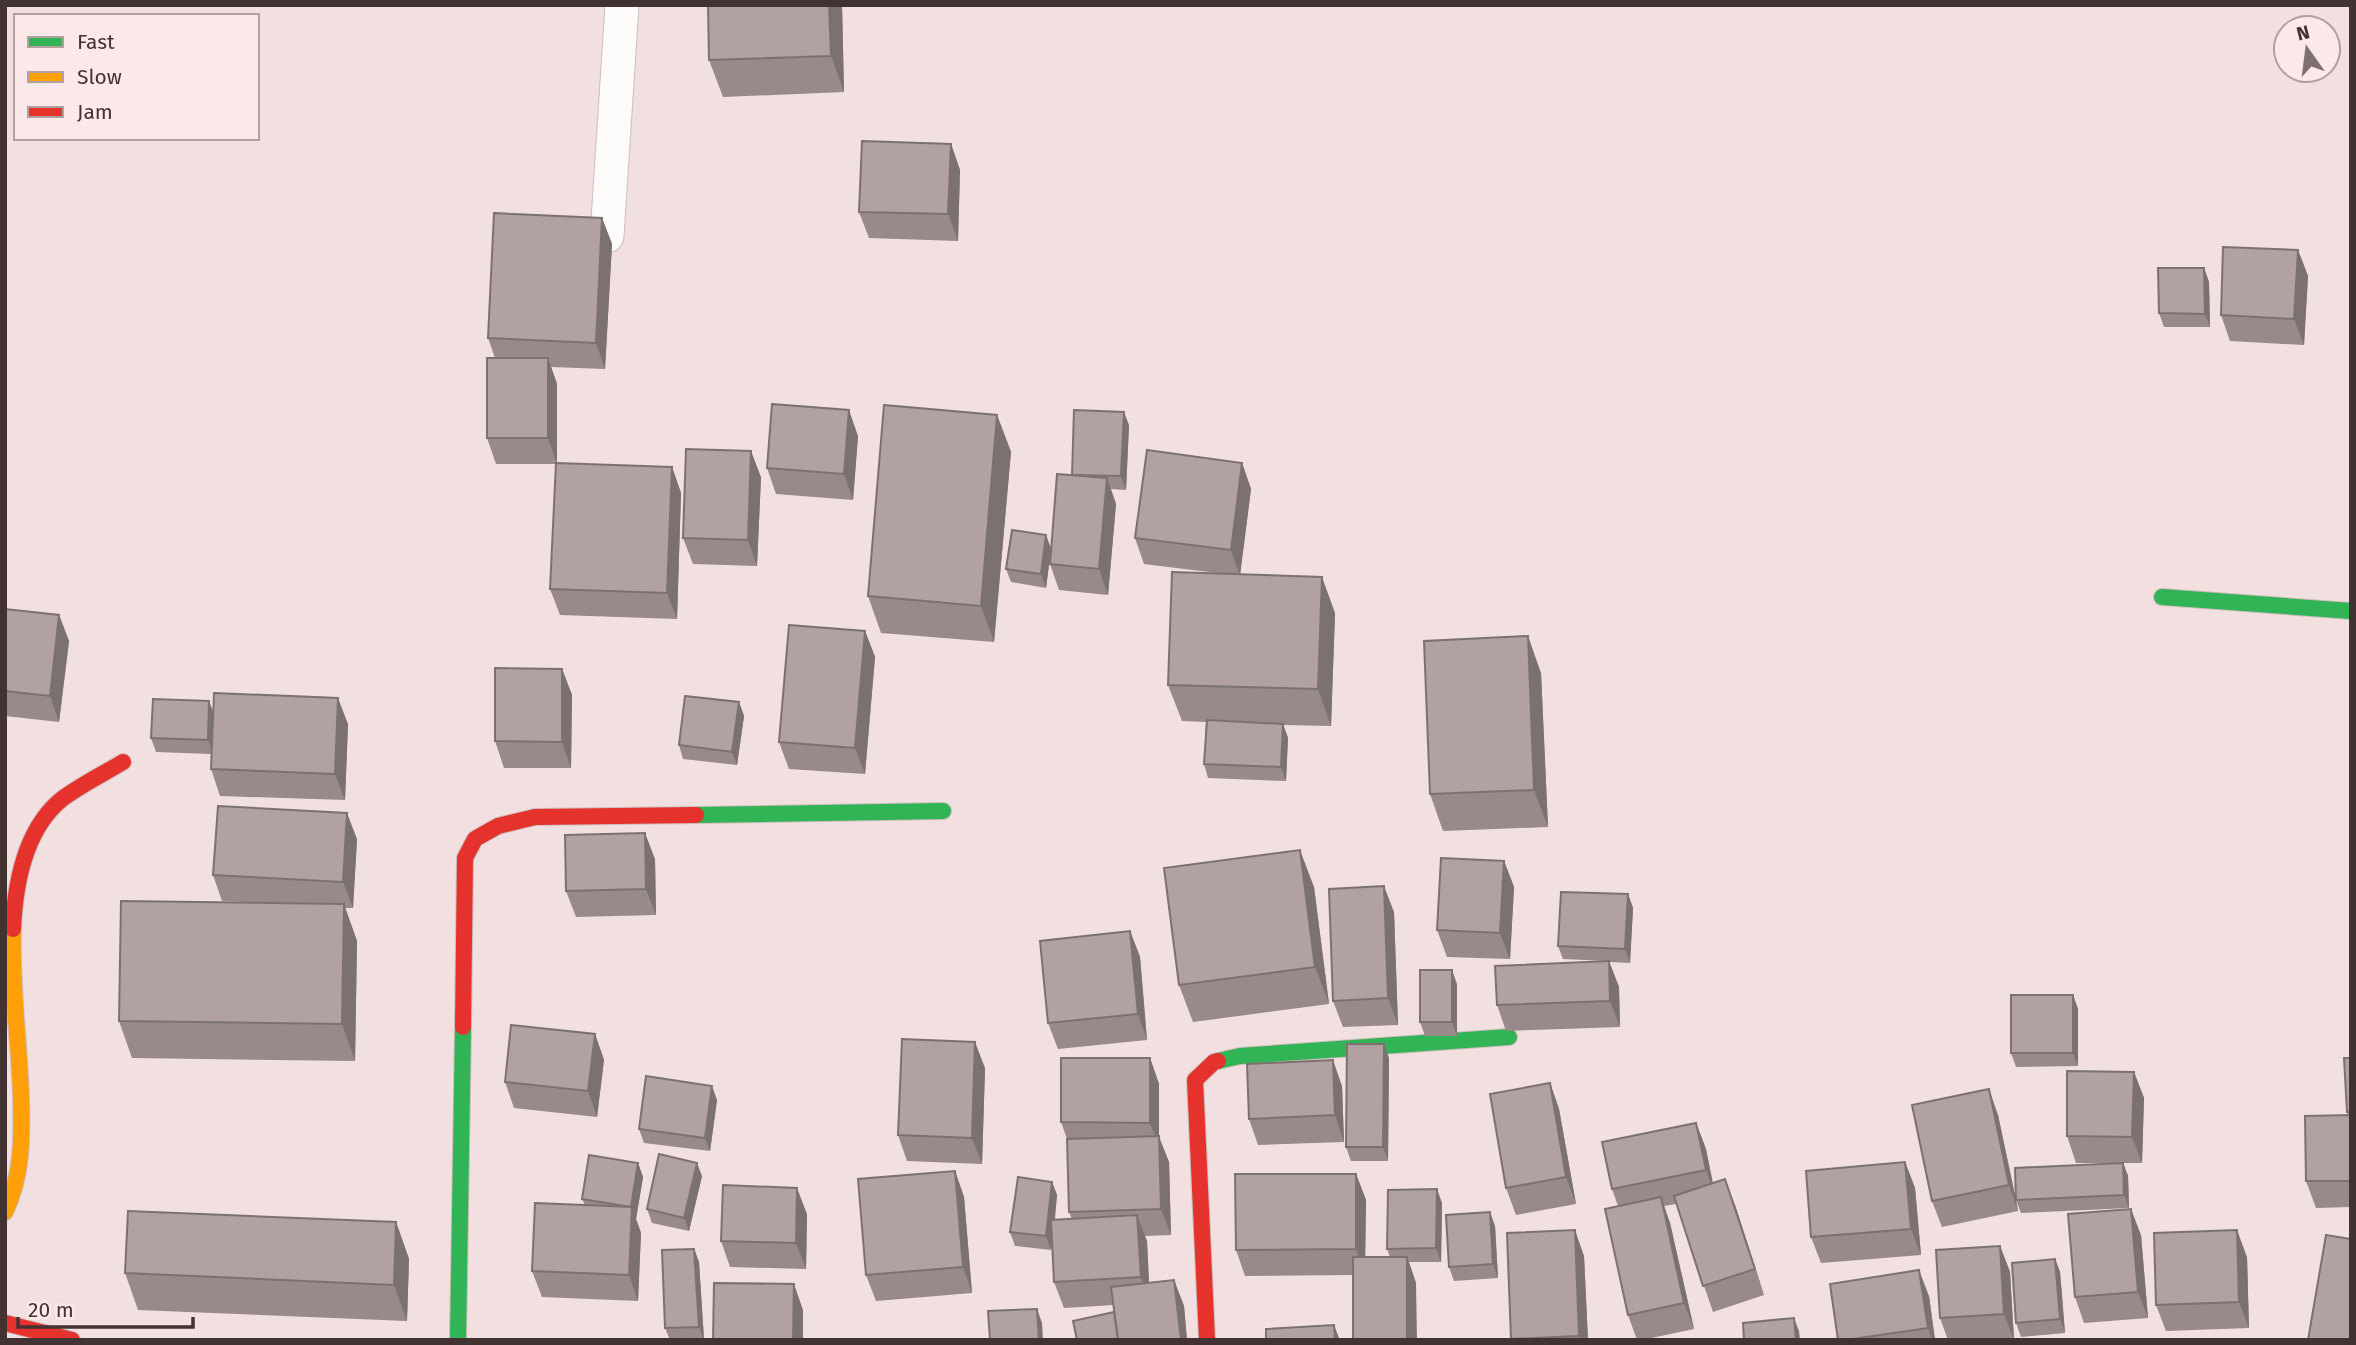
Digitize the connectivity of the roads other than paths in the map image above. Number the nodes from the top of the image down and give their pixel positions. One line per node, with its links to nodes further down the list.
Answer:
1 (622, 5): 2 (lane)
2 (607, 236)
3 (2162, 597): 4 (street)
4 (2351, 611)
5 (123, 762): 8 (street)
6 (943, 811): 11 (street)
7 (1509, 1037): 12 (street)
8 (5, 1212)
9 (5, 1323): 10 (street)
10 (72, 1340)
11 (458, 1340)
12 (1207, 1340)

